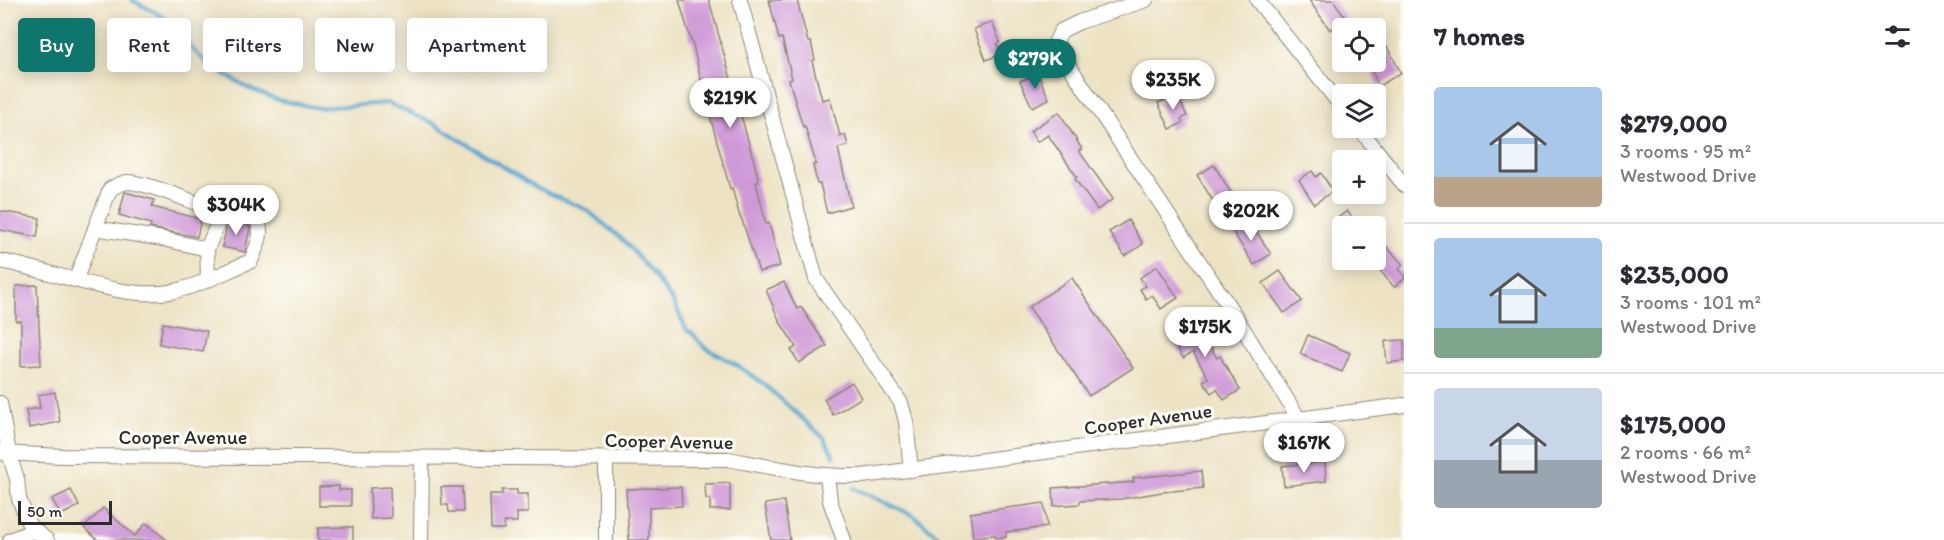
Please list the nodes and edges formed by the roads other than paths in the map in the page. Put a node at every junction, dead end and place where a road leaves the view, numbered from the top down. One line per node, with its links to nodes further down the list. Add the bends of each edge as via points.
1 (740, 0): 19 (street, via 816,279 901,403)
2 (1146, 0): 15 (street, via 1061,31 1056,41 1060,52)
3 (1257, 0): 4 (street)
4 (1332, 94)
5 (1367, 138): 6 (street)
6 (1404, 184)
7 (222, 213): 8 (street, via 126,182 110,189); 9 (street); 11 (street, via 246,213 256,220 261,232 251,261)
8 (95, 228): 9 (street); 12 (street)
9 (207, 249): 11 (street)
10 (0, 261): 12 (street)
11 (208, 278): 12 (street, via 172,292 156,293)
12 (76, 279)
13 (0, 403): 16 (street)
14 (1404, 405): 15 (street, Cooper Avenue)
15 (1299, 418): 19 (street, Cooper Avenue)
16 (4, 453): 17 (street, Cooper Avenue); 21 (street, via 17,479 19,499 30,527)
17 (422, 458): 18 (street, Cooper Avenue); 24 (street)
18 (606, 459): 20 (street, Cooper Avenue, via 728,459); 25 (street)
19 (910, 470): 20 (street, Cooper Avenue)
20 (827, 476): 26 (street, via 830,501)
21 (35, 530): 22 (street); 23 (street)
22 (10, 540)
23 (47, 540)
24 (421, 540)
25 (606, 540)
26 (844, 540)

